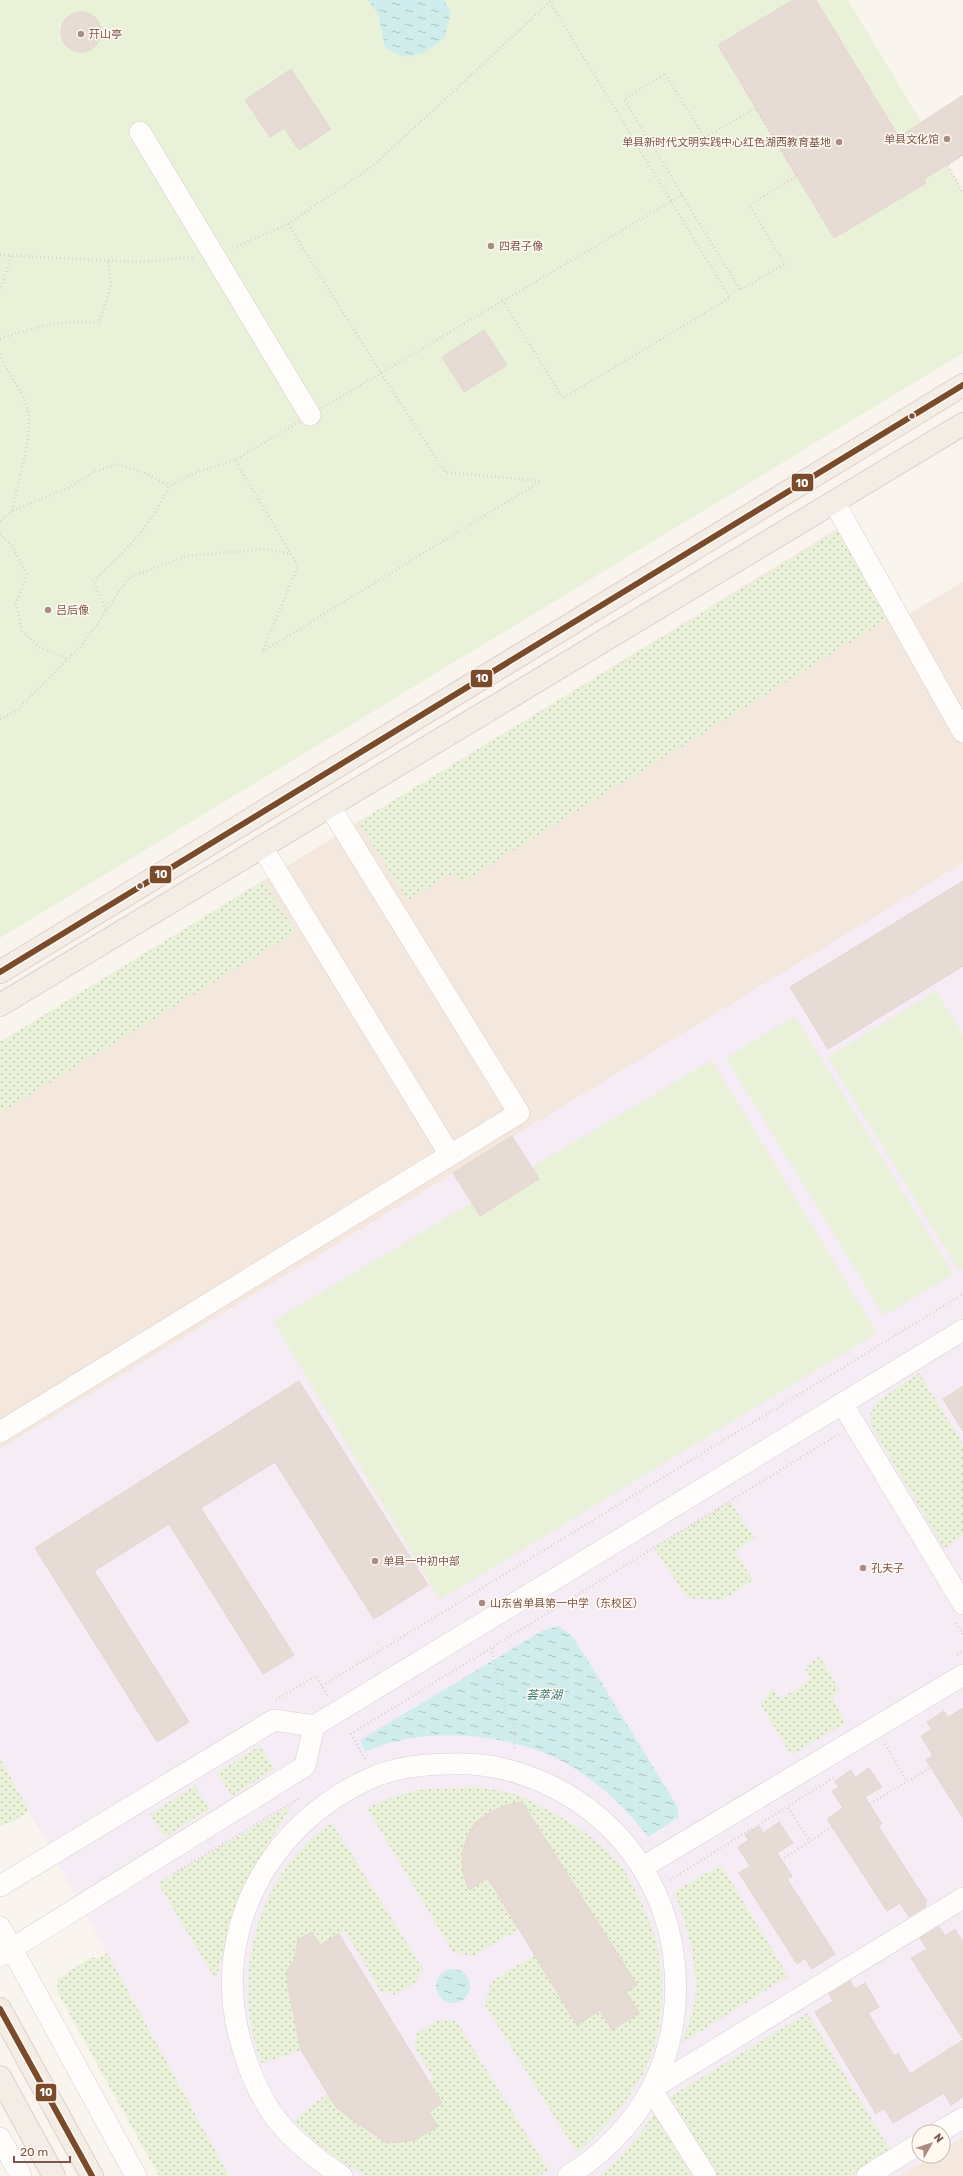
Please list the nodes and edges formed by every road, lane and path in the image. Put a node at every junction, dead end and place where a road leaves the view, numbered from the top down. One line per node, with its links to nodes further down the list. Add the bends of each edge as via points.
1 (551, 1): 6 (path); 7 (path, via 374,165)
2 (140, 132): 9 (street)
3 (963, 155): 4 (path, via 947,165)
4 (963, 192)
5 (682, 195): 5 (path, via 740,290 785,264 749,205 797,176 755,108 705,138 666,74 624,99); 6 (path)
6 (672, 202): 13 (path); 13 (path, via 730,298 563,398)
7 (288, 224): 9 (path); 16 (path)
8 (0, 255): 10 (path)
9 (214, 255): 11 (path, via 140,262); 18 (street)
10 (11, 256): 11 (path); 12 (path)
11 (108, 260): 14 (path, via 111,285 99,323 77,320 32,327)
12 (0, 291)
13 (502, 300): 16 (path)
14 (0, 339)
15 (0, 354): 23 (path, via 4,367 28,412 27,443)
16 (381, 373): 18 (path); 26 (path, via 445,472 541,481 262,652 298,566)
17 (963, 384): 33 (main road)
18 (310, 415): 20 (path)
19 (963, 424): 22 (main road)
20 (235, 460): 21 (path, via 196,473); 26 (path)
21 (169, 486): 23 (path, via 147,474 118,464 92,473 70,487); 27 (path, via 159,508 134,542 93,581)
22 (834, 502): 30 (street); 31 (main road)
23 (12, 511): 24 (path)
24 (0, 521)
25 (0, 534): 28 (path, via 12,546 27,575 16,604 22,631 39,647)
26 (291, 554): 27 (path, via 266,548 186,556 130,578)
27 (106, 610): 28 (path)
28 (68, 659): 29 (path, via 16,712)
29 (0, 719)
30 (963, 732)
31 (330, 807): 32 (main road); 35 (street, via 519,1113)
32 (262, 848): 34 (main road); 35 (street, via 450,1155)
33 (0, 972)
34 (0, 1005)
35 (439, 1162): 39 (street)
36 (963, 1294): 46 (path)
37 (963, 1330): 38 (street)
38 (842, 1403): 41 (street); 47 (street)
39 (0, 1432)
40 (842, 1432): 42 (path)
41 (963, 1604)
42 (492, 1648): 52 (path, via 497,1680 503,1680 507,1721 514,1721); 55 (path, via 351,1734)
43 (963, 1651): 44 (path)
44 (950, 1659)
45 (963, 1676): 66 (street)
46 (322, 1686)
47 (314, 1726): 69 (street, via 274,1720); 72 (street, via 305,1766)
48 (892, 1740): 49 (path)
49 (885, 1744): 50 (path); 59 (path)
50 (879, 1748)
51 (508, 1750): 52 (path)
52 (516, 1751): 53 (path)
53 (521, 1752)
54 (372, 1757): 55 (path)
55 (365, 1759): 56 (path)
56 (359, 1763)
57 (931, 1767): 59 (path)
58 (840, 1774): 62 (path)
59 (907, 1781): 61 (path)
60 (305, 1795): 67 (path)
61 (870, 1804)
62 (788, 1808): 64 (path); 68 (path)
63 (832, 1827): 64 (path)
64 (810, 1841): 65 (path)
65 (782, 1860)
66 (643, 1867): 75 (street, via 664,1914 674,1949 677,1993 671,2037 657,2079); 84 (street, via 611,1827 570,1795 524,1774 474,1763 423,1764 373,1777 328,1801 289,1834 260,1876 240,1923 232,1974 235,2024 250,2074 276,2118 311,2155)
67 (171, 1875)
68 (668, 1881)
69 (0, 1886)
70 (963, 1898): 75 (street)
71 (0, 1927): 72 (street)
72 (6, 1952): 83 (street)
73 (0, 2009): 82 (main road)
74 (0, 2077): 81 (main road)
75 (651, 2089): 85 (street, via 630,2123 594,2159); 86 (street)
76 (963, 2118): 77 (street)
77 (951, 2125)
78 (0, 2138): 80 (street)
79 (911, 2149): 87 (street)
80 (21, 2176)
81 (54, 2176)
82 (92, 2176)
83 (136, 2176)
84 (342, 2176)
85 (568, 2176)
86 (706, 2176)
87 (867, 2176)

